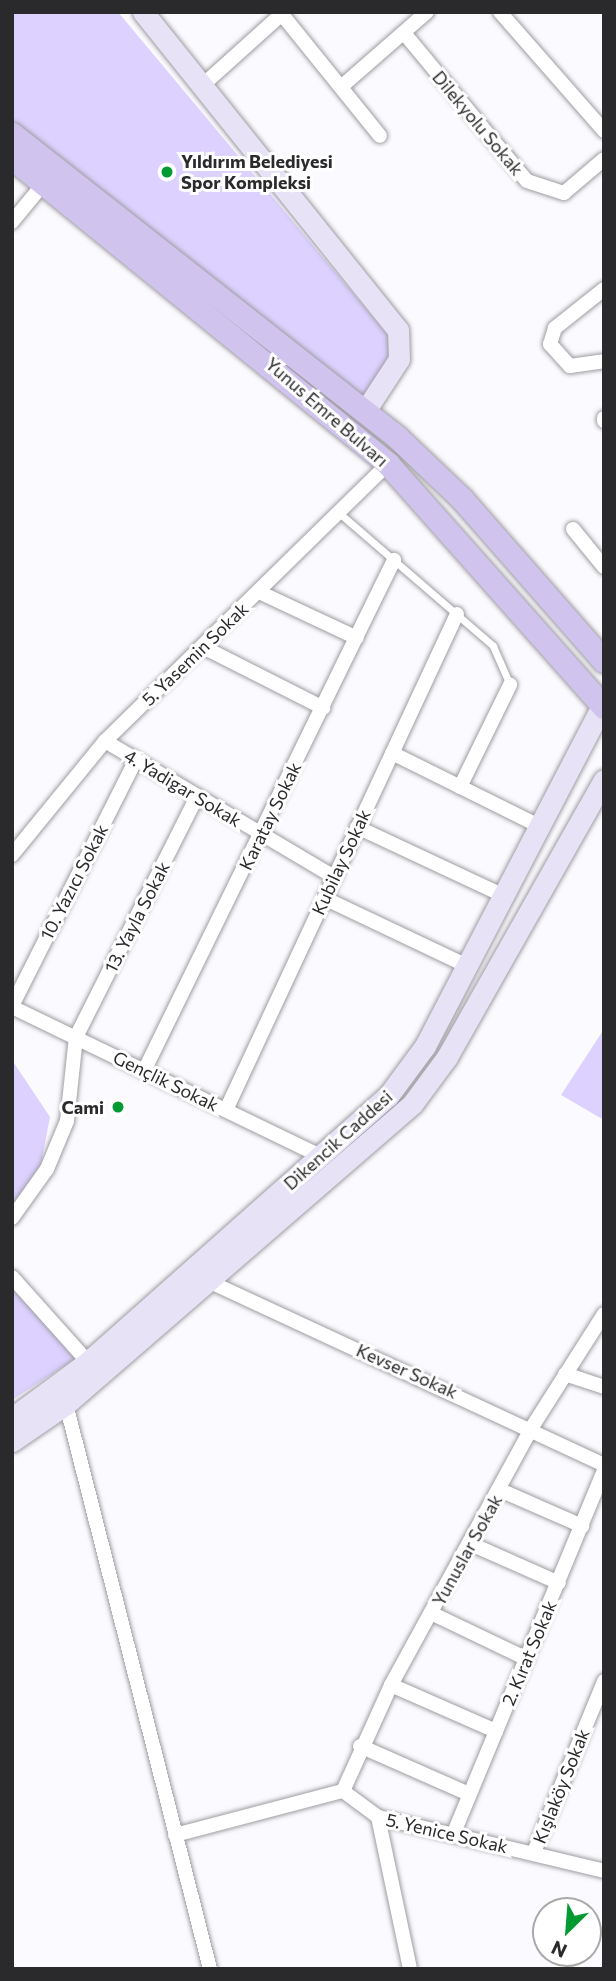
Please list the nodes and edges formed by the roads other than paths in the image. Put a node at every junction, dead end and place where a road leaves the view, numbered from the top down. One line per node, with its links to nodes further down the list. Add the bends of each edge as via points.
1 (144, 12): 6 (main road)
2 (427, 12): 5 (street)
3 (500, 12): 8 (street)
4 (282, 13): 6 (street); 7 (street)
5 (404, 33): 7 (street); 12 (street, Dilekyolu Sokak, via 509,165 544,191 564,193)
6 (205, 84): 17 (main road, via 398,330 399,359)
7 (341, 87): 10 (street)
8 (604, 131)
9 (12, 134): 17 (main road, Yunus Emre Bulvarı)
10 (380, 136)
11 (12, 158): 13 (main road, Yunus Emre Bulvarı)
12 (604, 159)
13 (44, 183): 14 (street); 18 (main road, Yunus Emre Bulvarı)
14 (12, 222)
15 (604, 289): 16 (street, via 555,328 550,344 570,366)
16 (604, 361)
17 (365, 411): 27 (main road, Yunus Emre Bulvarı, via 462,499)
18 (388, 464): 19 (street, 5. Yasemin Sokak); 29 (main road, Yunus Emre Bulvarı)
19 (338, 512): 21 (lane); 23 (street, 5. Yasemin Sokak)
20 (573, 528): 22 (street)
21 (394, 560): 24 (lane); 25 (street, Karatay Sokak)
22 (604, 567)
23 (259, 592): 25 (street); 26 (street, 5. Yasemin Sokak)
24 (457, 614): 28 (lane, via 493,646); 32 (street, Kubilay Sokak)
25 (357, 638): 30 (street, Karatay Sokak)
26 (202, 647): 30 (street); 31 (street, 5. Yasemin Sokak)
27 (604, 661)
28 (510, 685): 35 (street)
29 (603, 706): 37 (main road, Dikencik Caddesi)
30 (323, 708): 39 (street, Karatay Sokak)
31 (106, 741): 33 (street, 4. Yadigar Sokak); 40 (street, 5. Yasemin Sokak)
32 (392, 752): 35 (street); 38 (street, Kubilay Sokak)
33 (136, 759): 36 (street, 4. Yadigar Sokak); 45 (street, 10. Yazıcı Sokak)
34 (604, 779): 52 (main road, Dikencik Caddesi, via 430,1083)
35 (460, 787): 37 (street)
36 (197, 796): 39 (street, 4. Yadigar Sokak); 46 (street, 13. Yayla Sokak)
37 (537, 825): 42 (main road, Dikencik Caddesi)
38 (357, 827): 41 (street, Kubilay Sokak); 42 (street)
39 (260, 834): 41 (street, 4. Yadigar Sokak); 47 (street, Karatay Sokak)
40 (12, 855)
41 (334, 877): 43 (street, Kubilay Sokak)
42 (500, 894): 44 (main road, Dikencik Caddesi)
43 (324, 898): 44 (street); 48 (street, Kubilay Sokak)
44 (465, 965): 49 (main road, Dikencik Caddesi, via 411,1068)
45 (12, 1006): 46 (street, Gençlik Sokak)
46 (76, 1037): 47 (street, Gençlik Sokak); 50 (street, via 67,1121 47,1169)
47 (144, 1071): 48 (street, Gençlik Sokak)
48 (226, 1110): 49 (street, Gençlik Sokak)
49 (320, 1156): 54 (main road, Dikencik Caddesi)
50 (12, 1218)
51 (12, 1277): 54 (street)
52 (208, 1281): 57 (main road, Dikencik Caddesi); 59 (street, Kevser Sokak)
53 (604, 1314): 55 (street, Yunuslar Sokak)
54 (88, 1362): 58 (main road, Dikencik Caddesi)
55 (565, 1374): 56 (street); 59 (street, Yunuslar Sokak)
56 (604, 1387)
57 (66, 1404): 60 (main road, Dikencik Caddesi); 76 (street)
58 (12, 1418)
59 (532, 1427): 61 (street, Kevser Sokak); 63 (street, Yunuslar Sokak)
60 (12, 1441)
61 (604, 1465)
62 (604, 1471): 64 (street, 2. Kırat Sokak)
63 (500, 1490): 64 (street); 65 (street, Yunuslar Sokak)
64 (582, 1526): 66 (street, 2. Kırat Sokak)
65 (471, 1544): 66 (street); 67 (street, Yunuslar Sokak)
66 (559, 1583): 68 (street, 2. Kırat Sokak)
67 (433, 1614): 68 (street); 70 (street, Yunuslar Sokak)
68 (527, 1659): 71 (street, 2. Kırat Sokak)
69 (604, 1681): 78 (street, Kışlaköy Sokak)
70 (391, 1685): 71 (street); 72 (street, Yunuslar Sokak)
71 (496, 1731): 74 (street, 2. Kırat Sokak)
72 (360, 1746): 73 (street, Yunuslar Sokak); 74 (street)
73 (343, 1791): 75 (street, 5. Yenice Sokak); 76 (street)
74 (469, 1794): 77 (street, 2. Kırat Sokak)
75 (378, 1817): 77 (street, 5. Yenice Sokak); 81 (street)
76 (175, 1835): 80 (street)
77 (453, 1835): 78 (street, 5. Yenice Sokak)
78 (534, 1852): 79 (street, 5. Yenice Sokak)
79 (604, 1871)
80 (209, 1969)
81 (410, 1969)

